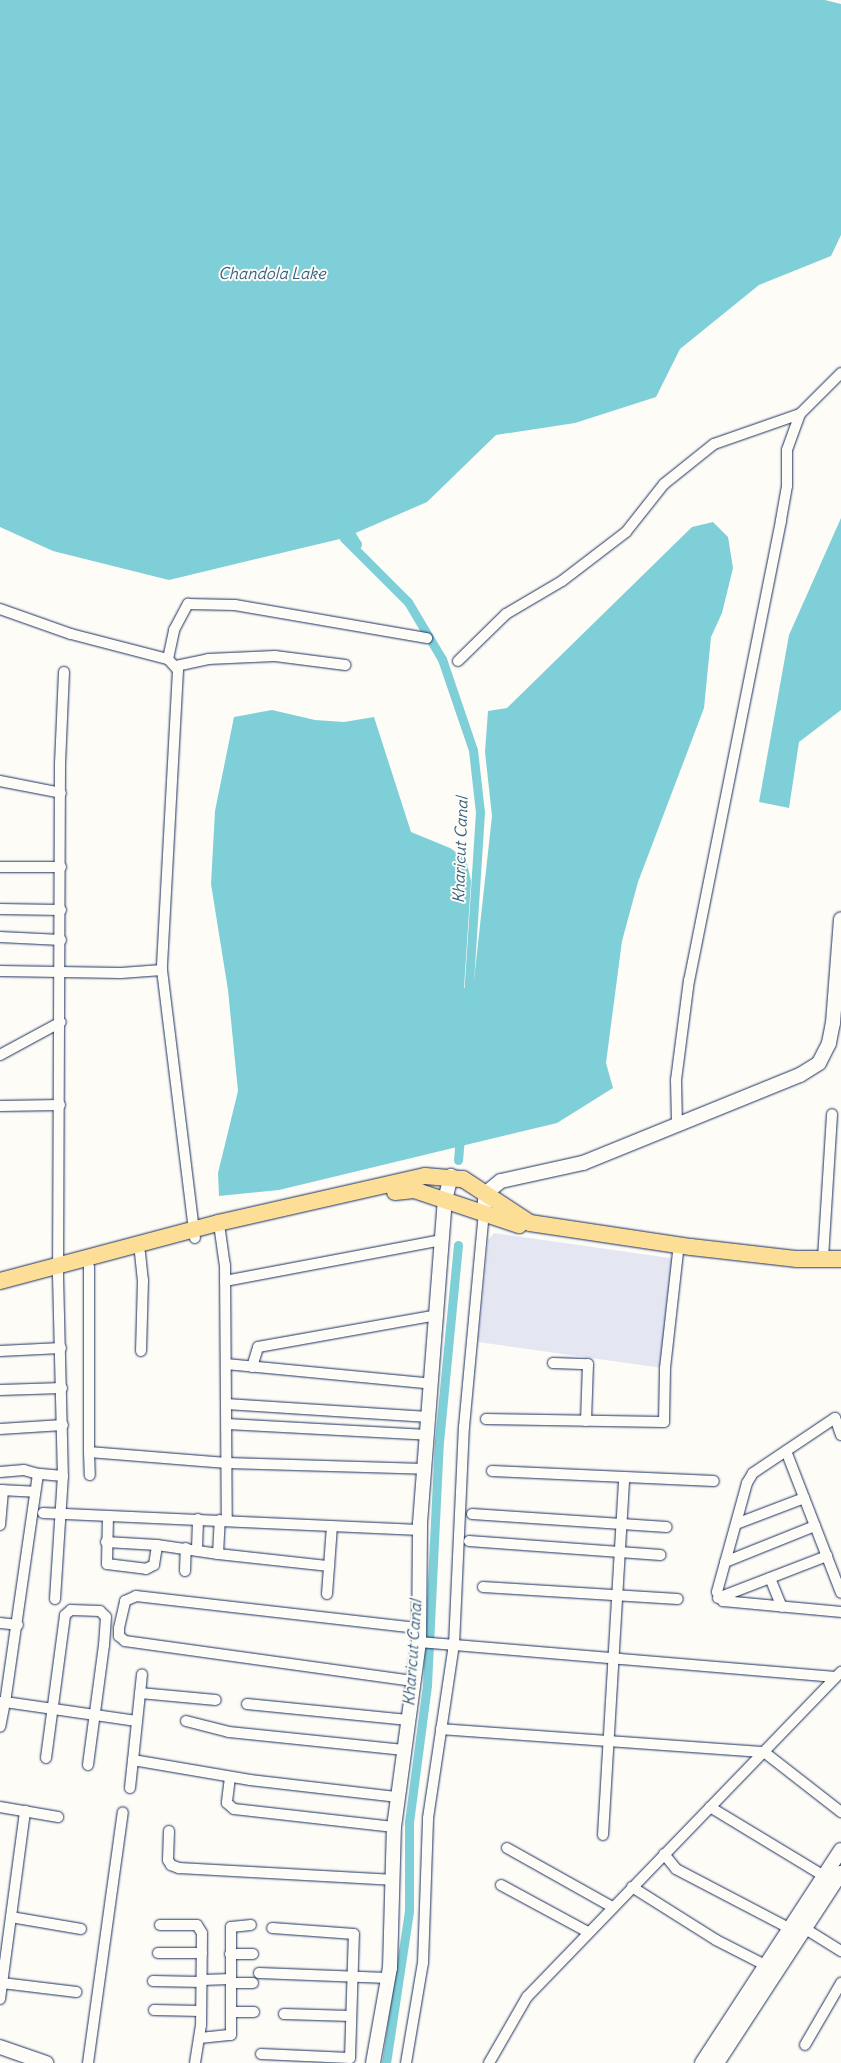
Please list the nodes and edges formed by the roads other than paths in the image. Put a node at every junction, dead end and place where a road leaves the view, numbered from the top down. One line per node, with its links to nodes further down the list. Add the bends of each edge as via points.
1 (841, 374): 2 (street)
2 (800, 414): 5 (street, via 714,444 664,484 626,532 562,581 506,614); 26 (street, via 787,450 787,486 689,980 676,1080)
3 (0, 609): 6 (street, via 71,634)
4 (427, 638): 6 (street, via 235,605 188,604 174,630)
5 (458, 661)
6 (172, 662): 7 (street, via 275,656); 18 (street, via 179,678)
7 (345, 665)
8 (64, 672): 10 (street)
9 (0, 781): 10 (street)
10 (61, 793): 12 (street)
11 (0, 866): 12 (street)
12 (61, 867): 14 (street)
13 (0, 909): 14 (street)
14 (61, 910): 17 (street)
15 (841, 919): 26 (street, via 833,1023 829,1043 819,1063 800,1075)
16 (0, 937): 17 (street)
17 (61, 940): 20 (street)
18 (162, 970): 20 (street); 32 (street)
19 (0, 972): 20 (street)
20 (61, 974): 21 (street)
21 (61, 1022): 22 (street); 23 (street)
22 (0, 1055)
23 (60, 1105): 24 (street); 40 (street)
24 (0, 1106)
25 (832, 1114): 36 (street)
26 (677, 1125): 28 (street, via 583,1163 501,1181)
27 (451, 1176): 28 (main road, via 463,1179); 29 (street); 32 (main road, via 425,1176)
28 (486, 1193): 30 (street); 36 (main road, via 530,1223 691,1247 797,1259)
29 (445, 1200): 30 (main road); 31 (main road, via 414,1190 383,1193); 33 (street)
30 (484, 1211): 34 (main road, via 529,1229); 117 (street, via 464,1427)
31 (220, 1231): 32 (main road); 42 (street)
32 (194, 1234): 35 (main road); 40 (main road)
33 (443, 1240): 42 (street); 44 (street)
34 (678, 1252): 38 (main road, via 797,1265); 58 (street, via 665,1368 664,1422)
35 (140, 1253): 39 (main road); 47 (street, via 143,1280)
36 (824, 1258): 37 (main road)
37 (841, 1259)
38 (841, 1266)
39 (89, 1267): 40 (main road); 65 (street)
40 (58, 1269): 41 (main road); 43 (main road); 45 (street)
41 (0, 1281)
42 (226, 1281): 49 (street)
43 (0, 1291)
44 (438, 1315): 50 (street, via 258,1347); 51 (street)
45 (61, 1348): 46 (street); 52 (street)
46 (0, 1351)
47 (141, 1351)
48 (553, 1363): 58 (street, via 588,1364)
49 (226, 1364): 50 (street); 54 (street)
50 (252, 1366): 51 (street)
51 (432, 1384): 56 (street)
52 (62, 1388): 53 (street); 60 (street)
53 (0, 1390)
54 (226, 1404): 56 (street); 59 (street)
55 (838, 1416): 62 (street); 64 (street)
56 (429, 1417): 63 (street)
57 (486, 1419): 58 (street)
58 (586, 1421)
59 (226, 1424): 63 (street); 66 (street)
60 (62, 1425): 61 (street); 72 (street)
61 (0, 1429)
62 (841, 1435)
63 (428, 1436): 67 (street)
64 (786, 1451): 77 (street); 85 (street, via 753,1474 747,1483)
65 (90, 1452): 66 (street); 71 (street)
66 (227, 1463): 67 (street); 83 (street)
67 (425, 1469): 90 (street)
68 (492, 1470): 73 (street)
69 (0, 1472): 70 (street, via 24,1470)
70 (38, 1474): 72 (street); 76 (street)
71 (90, 1475)
72 (63, 1476): 79 (street)
73 (624, 1478): 74 (street); 84 (street)
74 (714, 1481)
75 (2, 1490): 76 (street); 86 (street)
76 (35, 1492): 114 (street)
77 (804, 1498): 85 (street); 88 (street)
78 (43, 1513): 79 (street)
79 (62, 1514): 81 (street); 109 (street)
80 (472, 1514): 84 (street)
81 (108, 1516): 82 (street); 92 (street)
82 (198, 1519): 83 (street); 95 (street)
83 (223, 1520): 87 (street); 97 (street)
84 (621, 1524): 89 (street); 96 (street)
85 (736, 1524): 100 (street)
86 (0, 1525)
87 (332, 1526): 90 (street); 101 (street)
88 (815, 1526): 99 (street); 100 (street)
89 (667, 1527)
90 (420, 1530): 115 (street)
91 (469, 1541): 96 (street)
92 (106, 1542): 93 (street); 93 (street, via 105,1556 110,1566 146,1570 154,1565)
93 (156, 1545): 94 (street)
94 (186, 1548): 95 (street); 102 (street)
95 (197, 1549): 97 (street)
96 (620, 1552): 98 (street); 107 (street)
97 (218, 1554): 101 (street)
98 (660, 1555)
99 (827, 1556): 103 (street); 106 (street)
100 (725, 1562): 108 (street)
101 (329, 1566): 105 (street)
102 (185, 1571)
103 (770, 1578): 108 (street); 111 (street)
104 (483, 1587): 107 (street)
105 (327, 1594)
106 (841, 1594)
107 (617, 1596): 110 (street); 118 (street)
108 (718, 1598): 111 (street)
109 (55, 1599)
110 (678, 1599)
111 (782, 1607): 112 (street)
112 (841, 1612)
113 (0, 1623): 114 (street)
114 (18, 1626): 124 (street)
115 (419, 1628): 116 (street); 121 (street, via 136,1596 124,1601 119,1628 119,1636 124,1641)
116 (419, 1642): 117 (street); 121 (street)
117 (454, 1645): 118 (street); 132 (street)
118 (614, 1658): 120 (street); 133 (street)
119 (142, 1674): 122 (street)
120 (839, 1674): 135 (street)
121 (413, 1681): 128 (street)
122 (140, 1693): 123 (street); 129 (street)
123 (216, 1700)
124 (2, 1702): 126 (street); 131 (street)
125 (247, 1704): 128 (street)
126 (53, 1708): 127 (street); 127 (street, via 66,1612 100,1611 106,1617); 136 (street)
127 (96, 1715): 129 (street); 138 (street)
128 (408, 1720): 134 (street)
129 (137, 1721): 137 (street)
130 (186, 1721): 134 (street, via 229,1732)
131 (0, 1727)
132 (441, 1729): 133 (street); 199 (street, via 428,1818 423,1963)
133 (609, 1741): 135 (street); 150 (street)
134 (404, 1750): 141 (street)
135 (764, 1752): 143 (street); 146 (street)
136 (46, 1758)
137 (133, 1760): 139 (street); 140 (street)
138 (88, 1765)
139 (230, 1777): 141 (street); 148 (street, via 227,1803 234,1810)
140 (130, 1788)
141 (398, 1797): 148 (street)
142 (0, 1807): 144 (street)
143 (710, 1807): 153 (street); 155 (street)
144 (25, 1811): 147 (street); 160 (street)
145 (123, 1812): 196 (street)
146 (841, 1812)
147 (58, 1817)
148 (394, 1827): 156 (street)
149 (169, 1831): 156 (street, via 168,1860 179,1868)
150 (604, 1834)
151 (507, 1848): 159 (street)
152 (841, 1850): 155 (street)
153 (664, 1854): 158 (street); 164 (street, via 676,1870)
154 (841, 1873): 165 (street)
155 (824, 1876): 164 (street)
156 (391, 1880): 176 (street)
157 (501, 1885): 167 (street)
158 (632, 1887): 159 (street); 173 (street, via 716,1940)
159 (612, 1907): 167 (street)
160 (11, 1918): 166 (street); 180 (street)
161 (160, 1924): 170 (street, via 197,1925 202,1933)
162 (250, 1925): 171 (street, via 231,1927)
163 (272, 1928): 175 (street, via 354,1934)
164 (790, 1928): 173 (street)
165 (804, 1928): 168 (street); 202 (street)
166 (81, 1929)
167 (588, 1932): 200 (street, via 527,1997)
168 (841, 1951)
169 (158, 1953): 170 (street)
170 (202, 1953): 178 (street)
171 (230, 1954): 172 (street); 179 (street)
172 (253, 1954)
173 (765, 1965): 201 (street)
174 (259, 1973): 175 (street)
175 (353, 1976): 176 (street); 190 (street)
176 (388, 1978): 198 (street)
177 (153, 1981): 178 (street)
178 (202, 1981): 179 (street); 186 (street)
179 (231, 1981): 181 (street); 187 (street)
180 (2, 1983): 183 (street); 184 (street)
181 (253, 1983)
182 (841, 1983): 192 (street)
183 (76, 1992)
184 (0, 1999)
185 (154, 2010): 186 (street)
186 (202, 2011): 191 (street)
187 (231, 2012): 188 (street); 191 (street, via 231,2035)
188 (254, 2012)
189 (284, 2014): 190 (street)
190 (351, 2016): 194 (street, via 350,2058)
191 (200, 2038): 197 (street)
192 (805, 2046)
193 (0, 2047): 195 (street)
194 (261, 2054)
195 (42, 2062)
196 (88, 2063)
197 (196, 2063)
198 (373, 2063)
199 (406, 2063)
200 (489, 2063)
201 (702, 2063)
202 (717, 2063)

